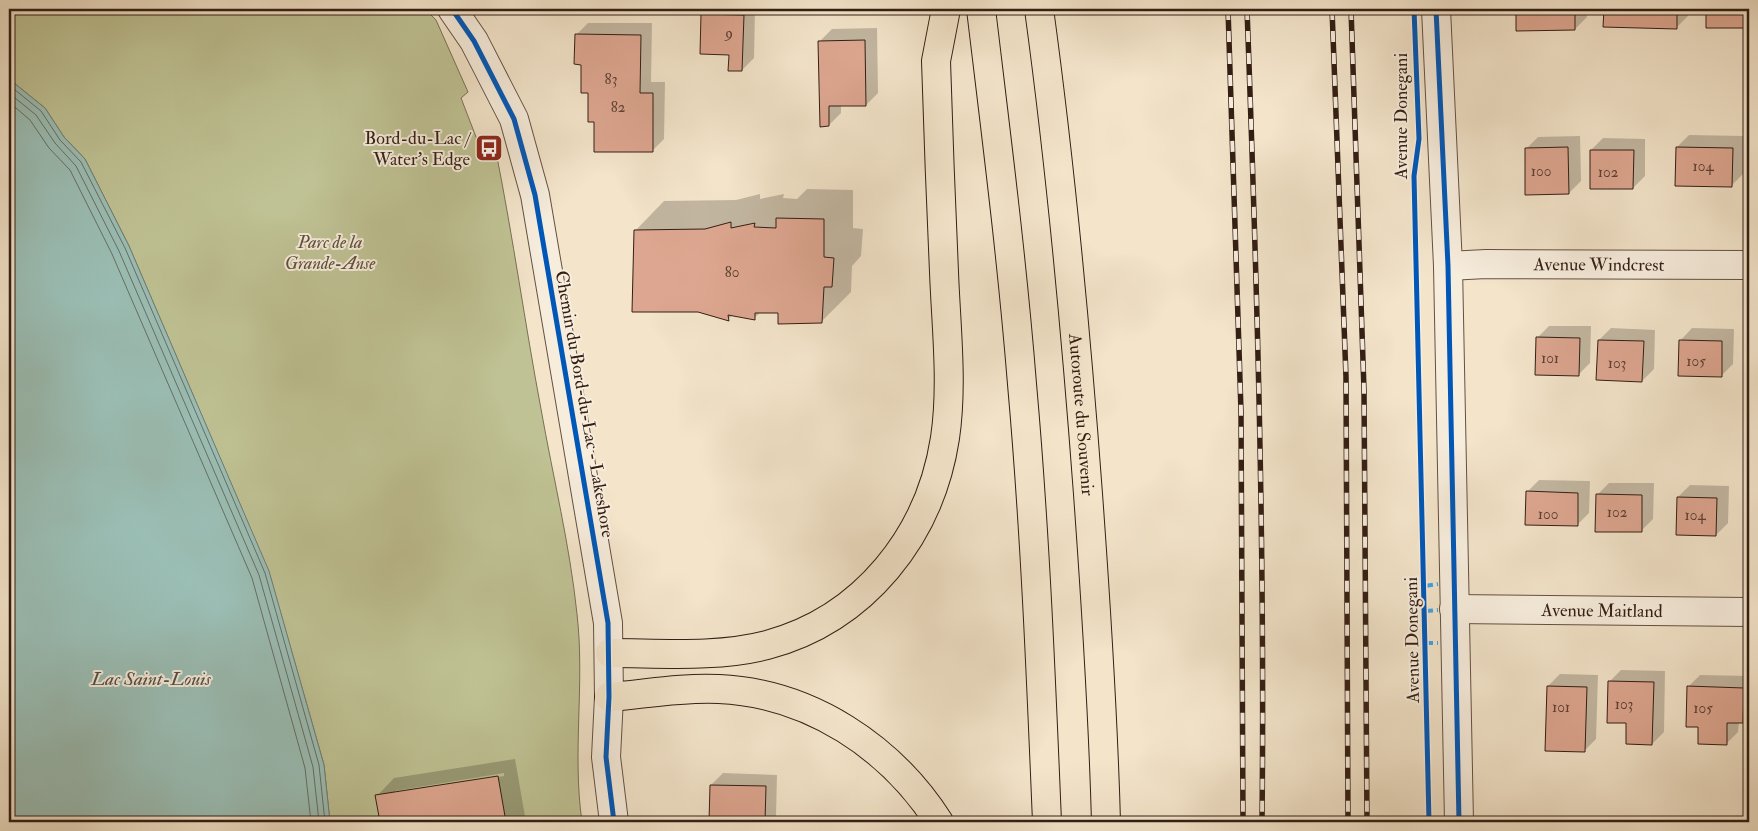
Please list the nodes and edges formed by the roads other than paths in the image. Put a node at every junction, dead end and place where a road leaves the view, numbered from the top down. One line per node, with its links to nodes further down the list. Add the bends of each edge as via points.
1 (452, 9): 10 (street, Chemin du Bord-du-Lac - Lakeshore, via 474,41 502,93 528,162 604,598)
2 (946, 9): 10 (highway, via 936,61 948,407 939,468 918,525 902,551 863,594 841,612 794,637 712,653)
3 (981, 9): 14 (highway, via 1008,232 1022,384 1038,615)
4 (1039, 9): 15 (highway, Autoroute du Souvenir, via 1062,184 1083,414)
5 (1436, 9): 7 (street, Avenue Donegani)
6 (1749, 265): 7 (street, Avenue Windcrest)
7 (1448, 266): 8 (street, Avenue Donegani)
8 (1454, 609): 9 (street, Avenue Maitland); 16 (street, Avenue Donegani)
9 (1749, 612)
10 (610, 652): 11 (street, Chemin du Bord-du-Lac - Lakeshore)
11 (609, 697): 12 (street, Chemin du Bord-du-Lac - Lakeshore, via 606,757); 13 (highway, via 719,689 777,698 808,709 837,722 886,758 910,783)
12 (614, 822)
13 (939, 822)
14 (1046, 822)
15 (1106, 822)
16 (1459, 822)

